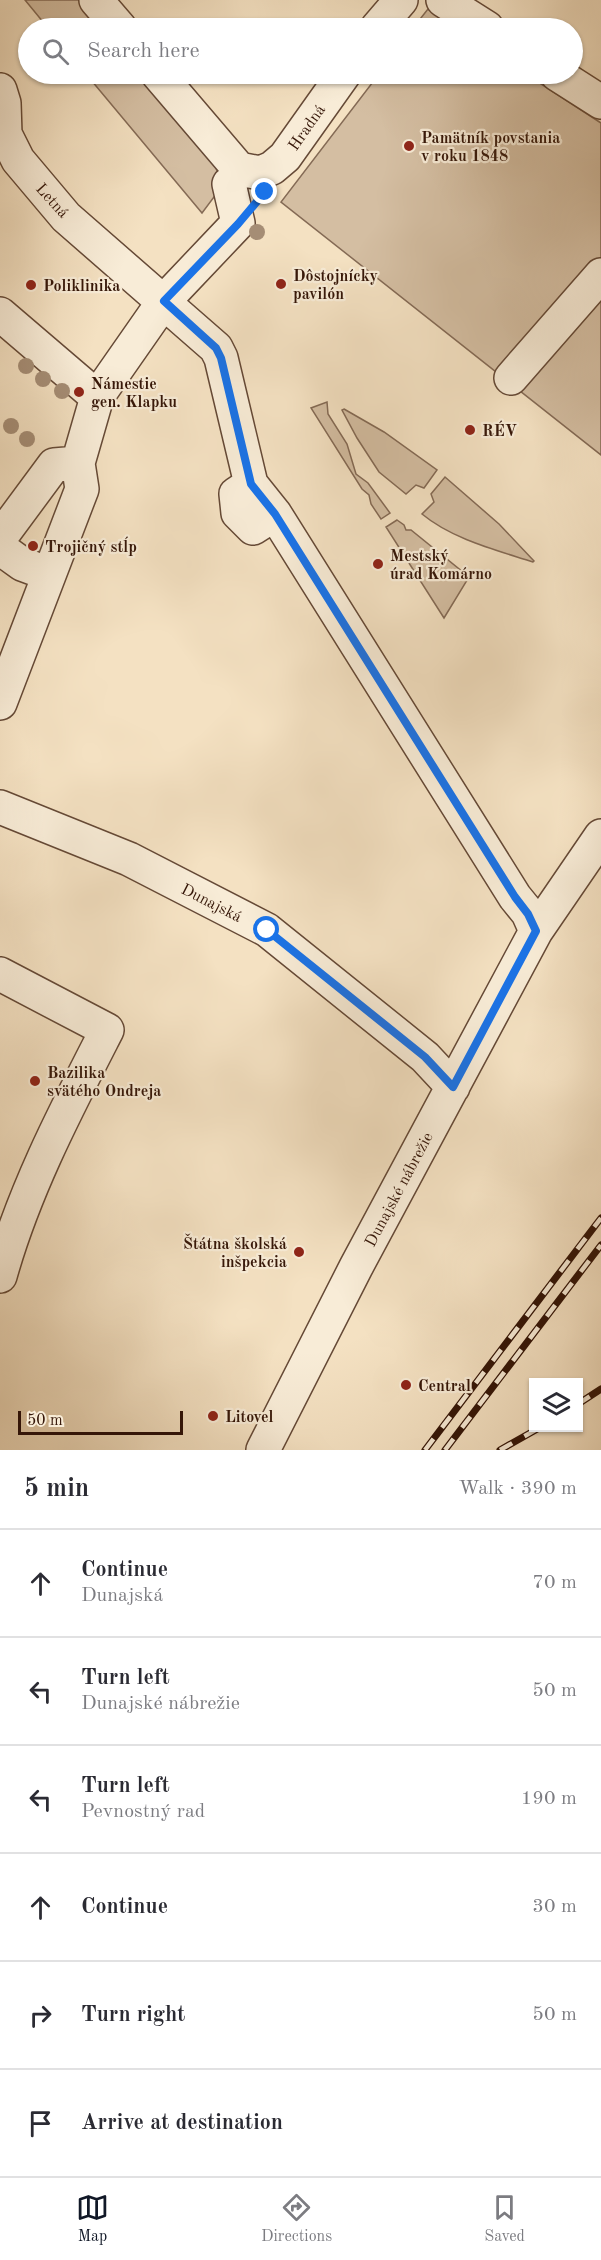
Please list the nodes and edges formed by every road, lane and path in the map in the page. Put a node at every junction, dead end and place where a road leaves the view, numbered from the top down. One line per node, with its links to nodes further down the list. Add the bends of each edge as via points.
1 (96, 0): 4 (street)
2 (401, 0): 5 (street)
3 (443, 0): 6 (street)
4 (111, 18)
5 (386, 18)
6 (471, 18)
7 (167, 84): 12 (street, via 239,169)
8 (337, 84): 12 (street, Hradná)
9 (573, 84): 11 (street)
10 (0, 90): 16 (street, Letná, via 5,134 18,160 66,217)
11 (601, 102)
12 (263, 183): 14 (street, Hradná)
13 (229, 184): 14 (street)
14 (238, 224): 16 (street, Hradná)
15 (601, 275): 18 (street)
16 (155, 293): 19 (street, Hradná); 27 (street, Letná, via 216,348 230,385 251,484 275,514)
17 (0, 314): 19 (street)
18 (511, 378)
19 (97, 397): 20 (street, Hradná)
20 (78, 463): 21 (street, via 54,465); 23 (street, via 82,489)
21 (0, 538)
22 (0, 548): 23 (street)
23 (46, 584): 24 (street)
24 (0, 703)
25 (0, 807): 29 (street, Dunajská, via 129,859 267,930 425,1057)
26 (601, 836): 27 (street, Dunajské nábrežie)
27 (536, 931): 29 (street, Dunajské nábrežie)
28 (0, 974): 30 (street, via 107,1030 49,1144)
29 (453, 1087): 31 (street, Dunajské nábrežie)
30 (0, 1276)
31 (263, 1450)

